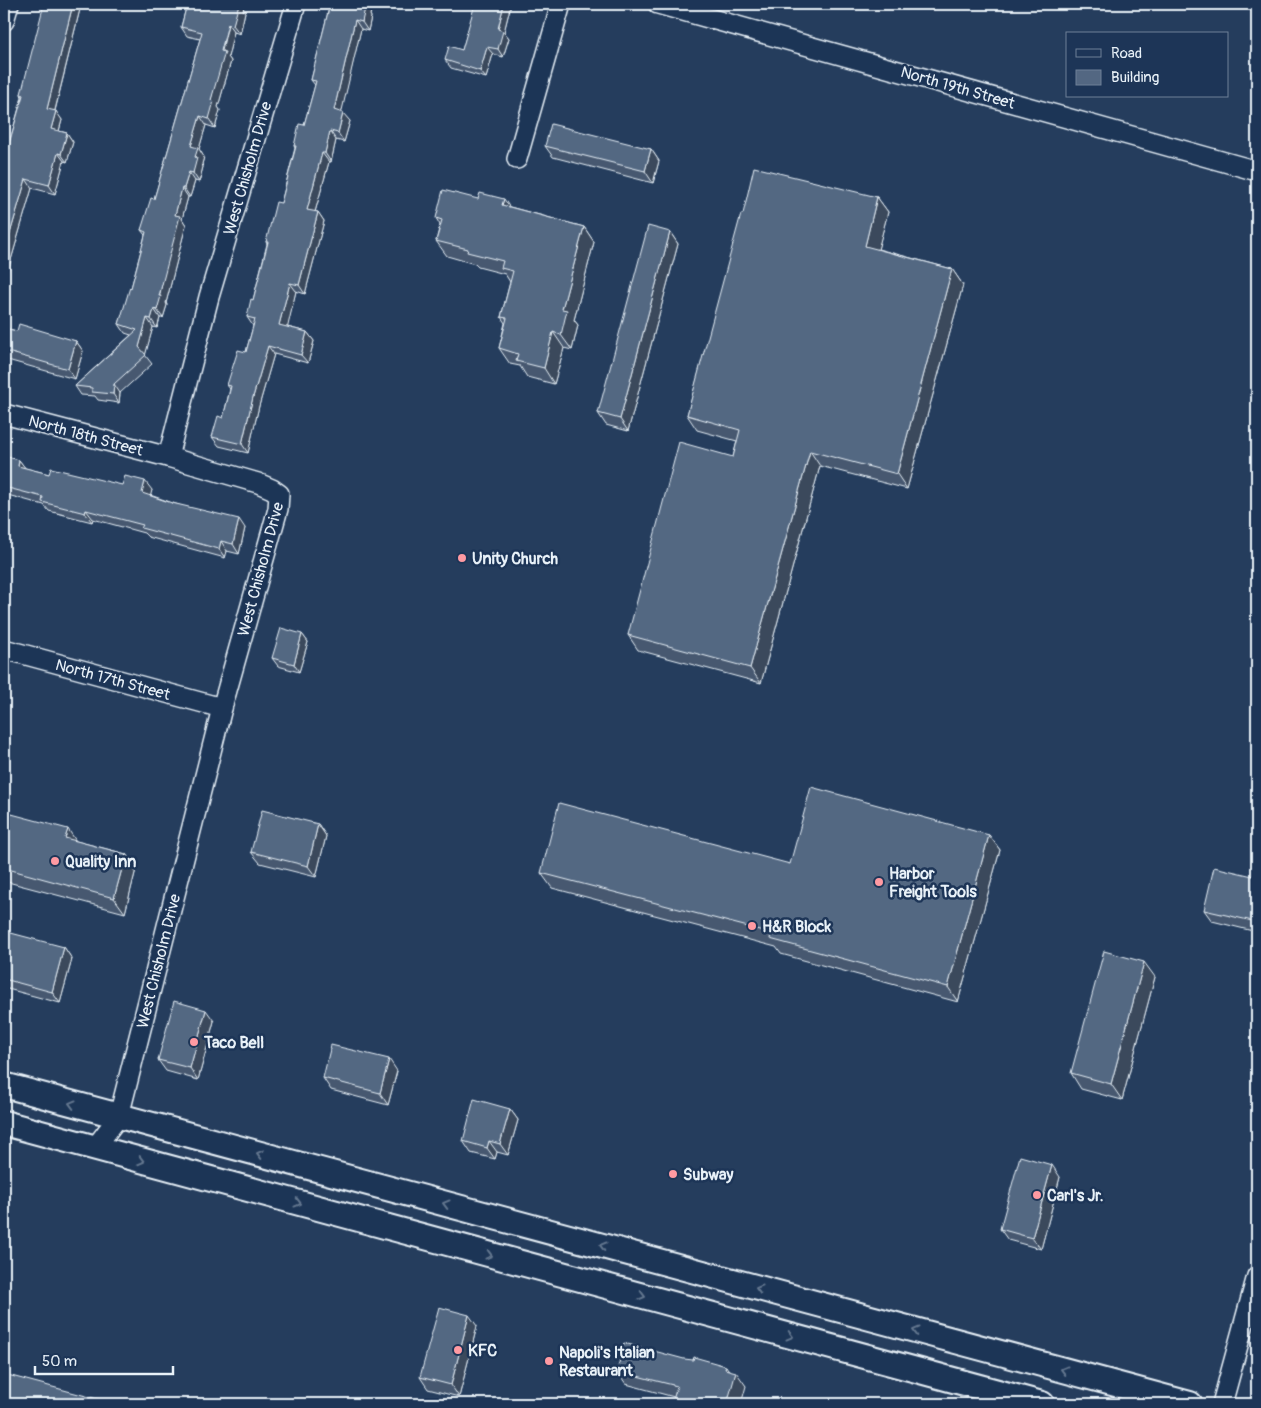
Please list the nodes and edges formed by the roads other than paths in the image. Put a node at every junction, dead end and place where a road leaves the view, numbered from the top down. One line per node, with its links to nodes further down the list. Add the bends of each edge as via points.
1 (9, 4): 5 (street)
2 (296, 4): 9 (street, West Chisholm Drive, via 209,297)
3 (561, 4): 6 (street)
4 (658, 4): 7 (street, North 19th Street)
5 (4, 21)
6 (517, 159)
7 (1257, 171)
8 (4, 414): 9 (street, North 18th Street)
9 (168, 457): 11 (street, West Chisholm Drive, via 258,483 279,494 278,509)
10 (4, 649): 11 (street, North 17th Street)
11 (222, 708): 13 (street, West Chisholm Drive)
12 (4, 1085): 13 (main road, one-way to 12)
13 (119, 1116): 15 (street, West Chisholm Drive); 17 (main road, one-way to 13)
14 (4, 1123): 15 (main road)
15 (94, 1149): 18 (main road, one-way to 18)
16 (1257, 1276): 21 (street)
17 (964, 1344): 18 (main road); 20 (main road, one-way to 17)
18 (954, 1380): 19 (main road)
19 (1042, 1404)
20 (1190, 1404)
21 (1222, 1404)

